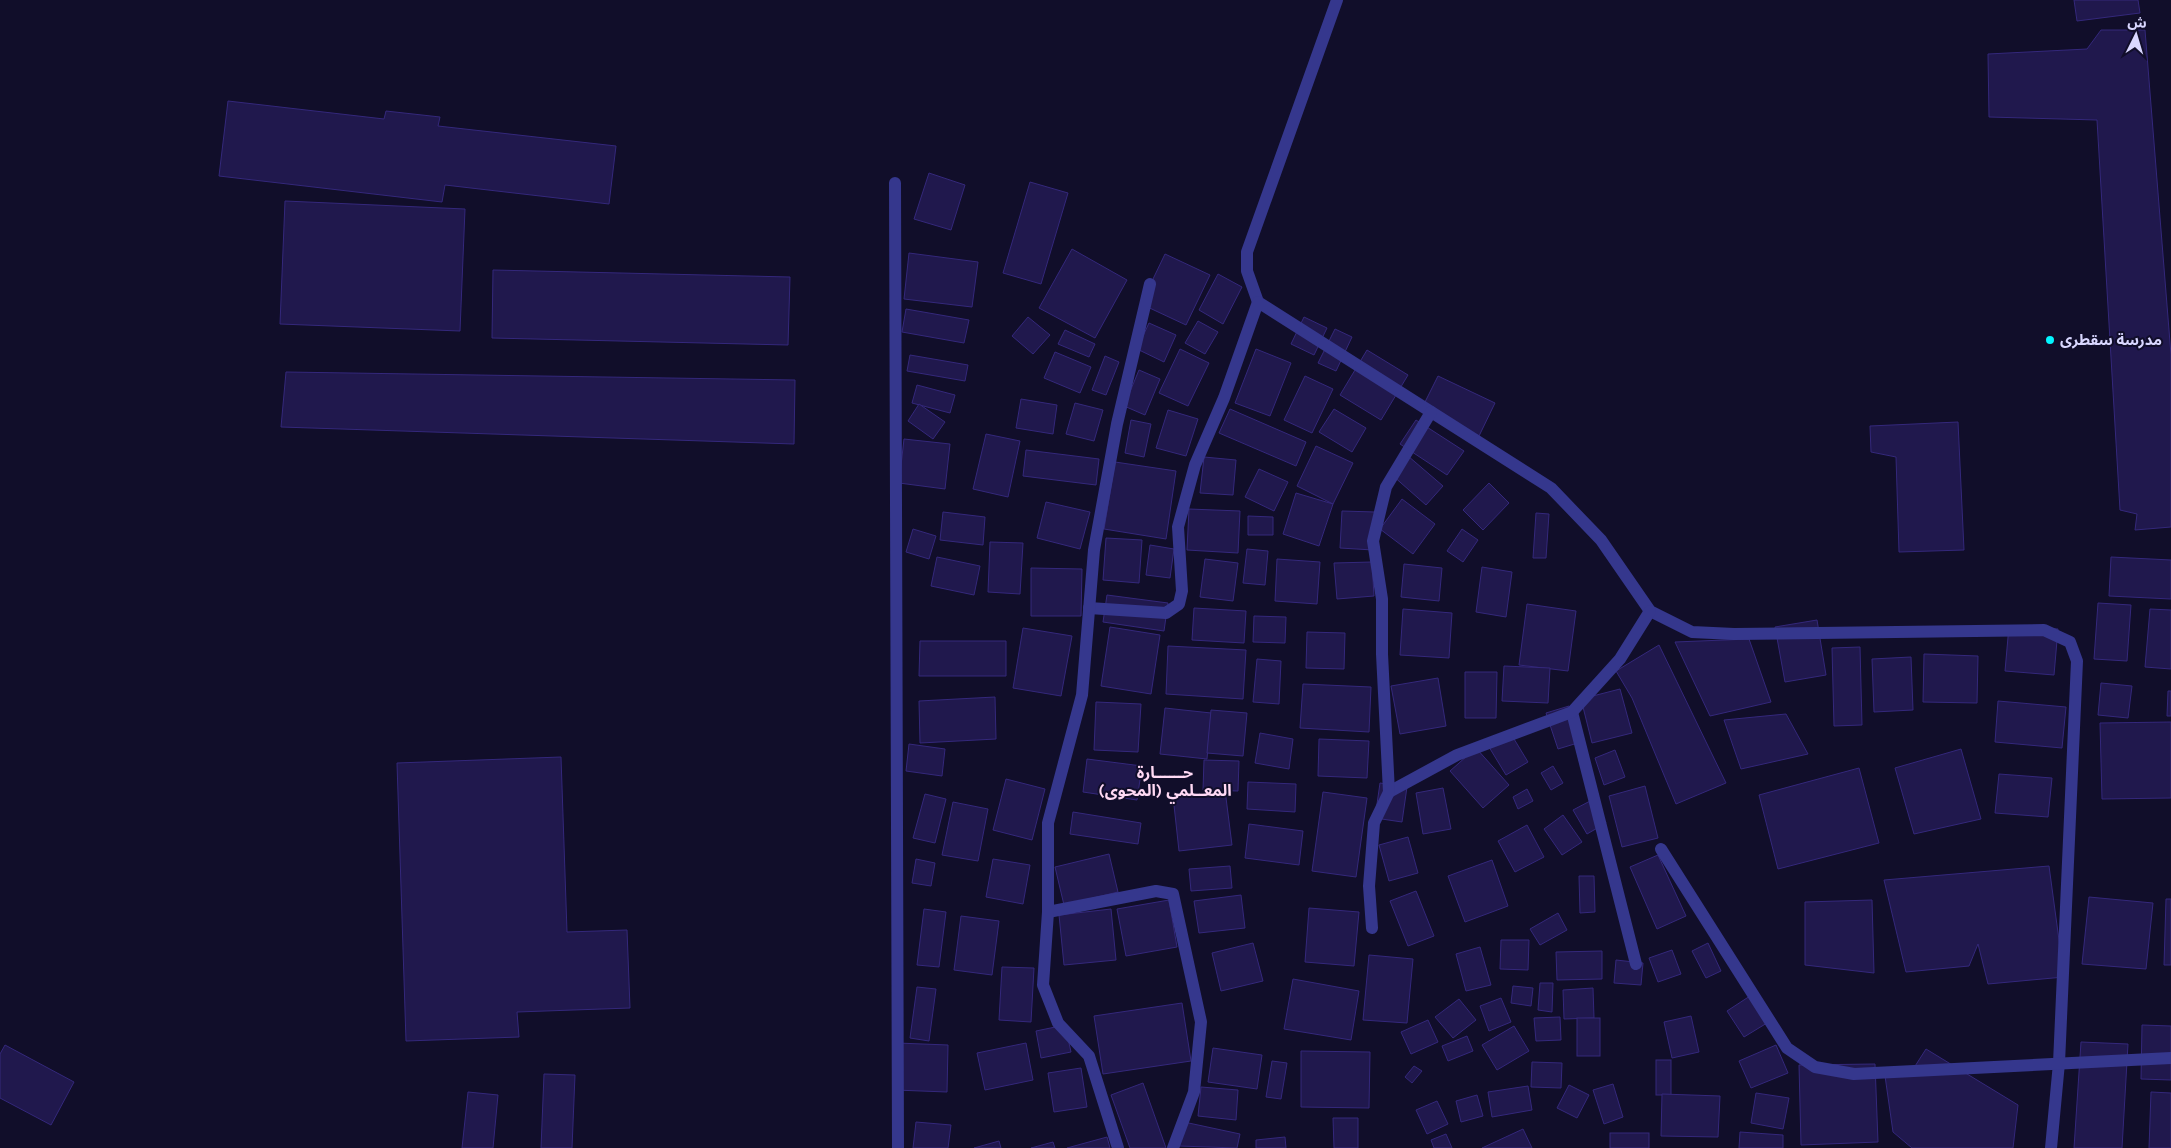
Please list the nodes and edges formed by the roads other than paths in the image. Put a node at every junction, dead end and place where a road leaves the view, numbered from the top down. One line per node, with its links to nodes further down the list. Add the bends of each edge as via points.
1 (1337, 0): 4 (street, via 1247,252 1247,271)
2 (895, 183): 16 (street)
3 (1150, 284): 6 (street, via 1117,424 1094,550)
4 (1258, 302): 5 (street); 6 (street, via 1224,398 1195,465 1178,527 1182,591 1179,604 1166,613)
5 (1431, 412): 7 (street, via 1552,488 1602,540); 9 (street, via 1386,487 1373,541 1382,599)
6 (1089, 608): 11 (street, via 1082,695 1048,823)
7 (1650, 612): 8 (street, via 1620,659); 15 (street, via 1692,632 2044,630 2070,642 2077,661)
8 (1572, 712): 9 (street, via 1457,756); 13 (street)
9 (1389, 792): 12 (street, via 1374,823 1369,886)
10 (1662, 848): 15 (street, via 1787,1048 1815,1067 1854,1074)
11 (1048, 912): 17 (street, via 1043,985 1058,1023 1089,1056); 18 (street, via 1156,891 1173,894 1201,1022 1194,1092)
12 (1372, 928)
13 (1636, 964)
14 (2171, 1058): 15 (street)
15 (2059, 1063): 19 (street)
16 (898, 1148)
17 (1118, 1148)
18 (1173, 1148)
19 (2051, 1148)

